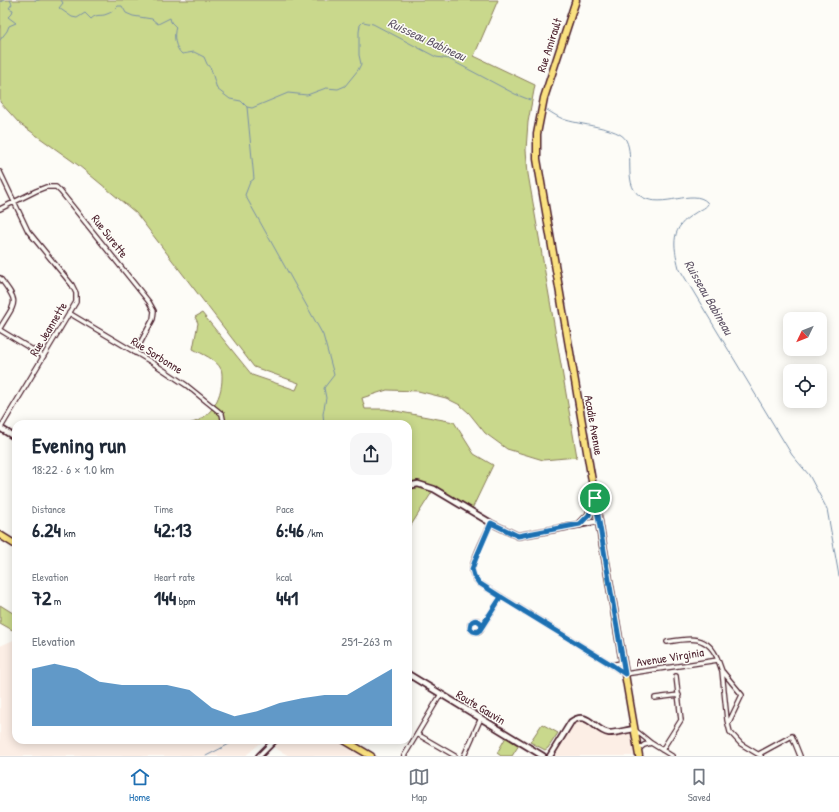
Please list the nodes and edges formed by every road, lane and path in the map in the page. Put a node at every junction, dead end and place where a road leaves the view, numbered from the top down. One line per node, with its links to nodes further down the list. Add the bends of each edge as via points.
1 (576, 0): 2 (main road, Rue Amirault)
2 (544, 98): 15 (main road, Acadie Avenue, via 537,134 537,159)
3 (0, 172): 4 (street, Rue Jeannette)
4 (14, 202): 5 (street, Rue Surette); 7 (street, Rue Jeannette, via 28,231 76,293 76,302); 9 (street, Rue Surette, via 46,187 56,188 76,209 149,302 154,312 153,319)
5 (0, 209)
6 (0, 278): 8 (street, via 15,301)
7 (68, 313): 9 (street, Rue Sorbonne); 10 (street, Rue Jeannette)
8 (0, 329): 10 (street)
9 (135, 353): 11 (street, Rue Sorbonne, via 218,409)
10 (43, 356): 12 (street, Rue Jeannette)
11 (223, 420)
12 (0, 428): 13 (street)
13 (12, 436)
14 (412, 485): 17 (street, via 418,484 434,489)
15 (595, 498): 16 (main road, Acadie Avenue); 18 (main road, via 589,515)
16 (599, 521): 18 (street); 24 (main road, Acadie Avenue)
17 (491, 523): 18 (street, via 518,536); 21 (street, via 472,569 479,583)
18 (580, 524)
19 (0, 535): 20 (main road)
20 (12, 542)
21 (501, 597): 22 (street); 26 (street)
22 (482, 626)
23 (667, 642): 25 (street, Avenue Virginia, via 689,638 699,640 712,648)
24 (622, 660): 26 (street); 28 (main road, Acadie Avenue)
25 (718, 660): 27 (street, Avenue Virginia); 28 (street, Avenue Virginia)
26 (612, 665): 28 (street)
27 (722, 671): 35 (street, Avenue Virginia); 35 (street, Avenue Virginia, via 742,695)
28 (625, 674): 36 (main road, Acadie Avenue)
29 (412, 676): 31 (street, Route Gauvin)
30 (676, 676): 32 (street, Avenue Virginia)
31 (441, 694): 34 (street, Route Gauvin); 37 (street)
32 (679, 695): 33 (street); 43 (street, Avenue Virginia, via 681,720)
33 (655, 698)
34 (481, 718): 50 (street); 51 (street, Route Gauvin)
35 (727, 724): 45 (street, Avenue Virginia, via 737,741)
36 (634, 730): 39 (street); 44 (main road, Acadie Avenue); 52 (street, via 609,733 588,720 575,719)
37 (417, 734): 38 (street); 49 (street)
38 (412, 742)
39 (651, 743): 43 (street); 44 (street, via 644,745)
40 (271, 744): 46 (street)
41 (350, 744): 47 (main road)
42 (411, 744): 48 (street)
43 (662, 750): 53 (street)
44 (638, 753)
45 (760, 755): 54 (street, Avenue Virginia, via 792,736)
46 (259, 756)
47 (370, 756)
48 (404, 756)
49 (455, 756)
50 (464, 756)
51 (543, 756)
52 (550, 756)
53 (672, 756)
54 (800, 756)

